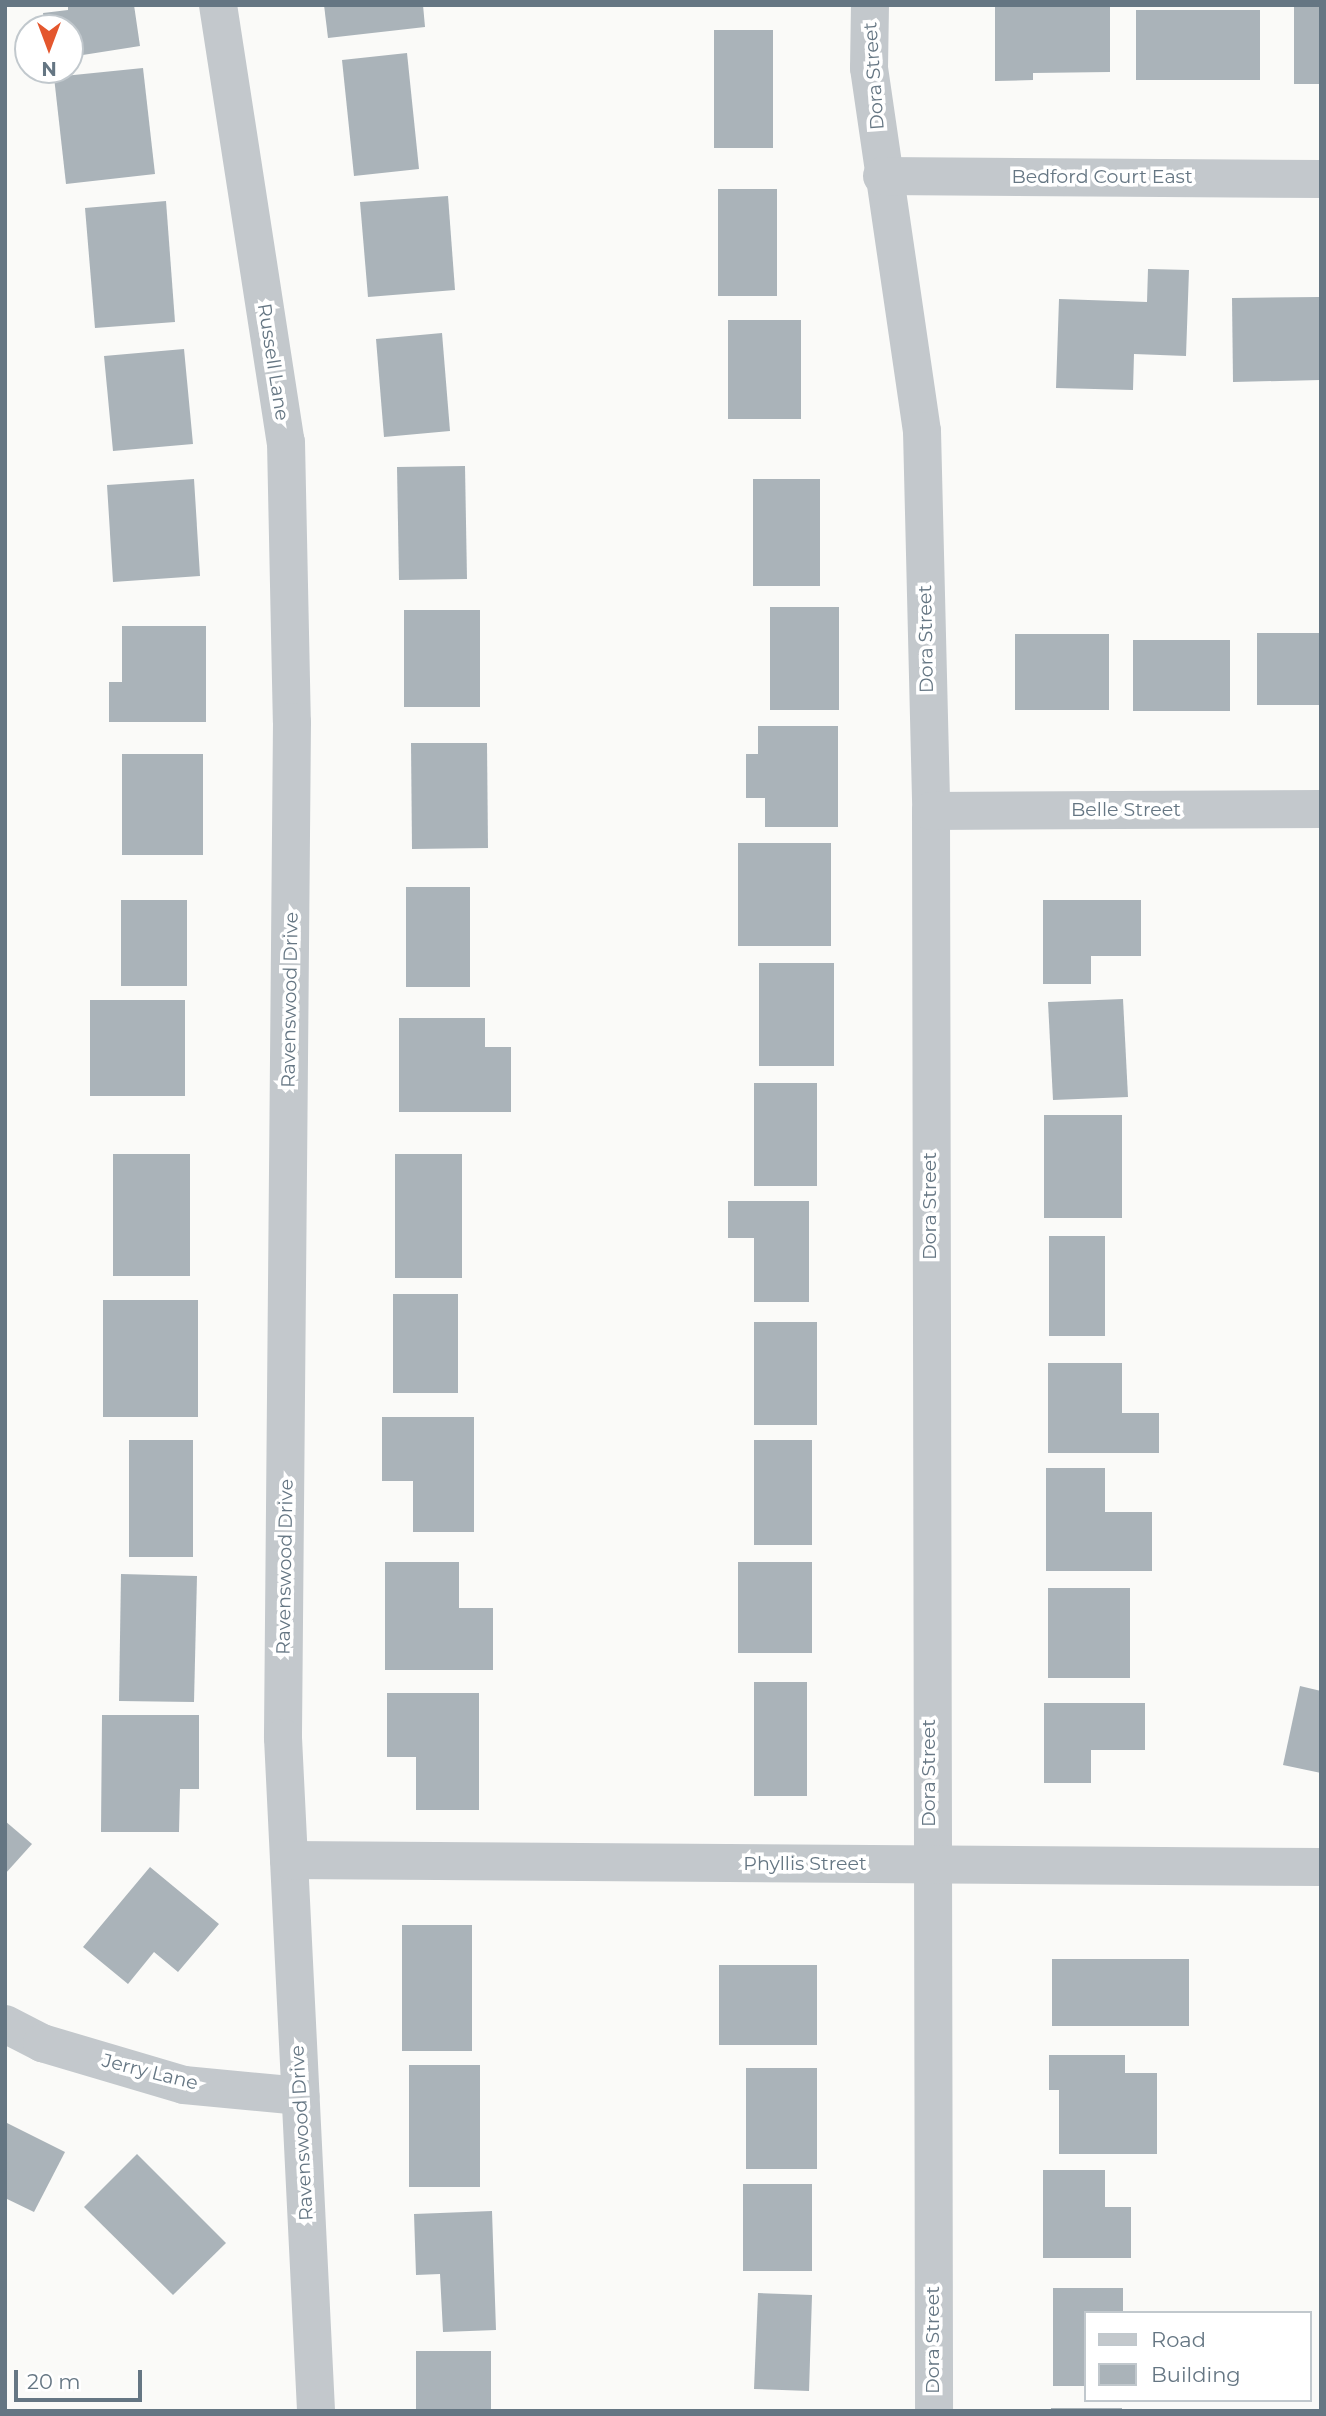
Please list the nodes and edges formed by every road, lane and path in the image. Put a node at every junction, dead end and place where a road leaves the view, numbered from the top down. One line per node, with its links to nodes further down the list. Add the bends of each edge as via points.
1 (218, 5): 5 (street, Russell Lane, via 286,442)
2 (870, 5): 3 (street, Dora Street, via 869,68)
3 (883, 176): 4 (street, Bedford Court East); 7 (street, Dora Street, via 922,431)
4 (1321, 179)
5 (292, 722): 8 (street, Ravenswood Drive, via 283,1738)
6 (1321, 809): 7 (street, Belle Street)
7 (931, 811): 9 (street, Dora Street)
8 (289, 1860): 9 (street, Phyllis Street); 12 (street, Ravenswood Drive)
9 (929, 1865): 10 (street, Phyllis Street); 14 (street, Dora Street)
10 (1321, 1867)
11 (5, 2024): 12 (street, Jerry Lane, via 42,2043 184,2085)
12 (300, 2096): 13 (street, Ravenswood Drive)
13 (316, 2411)
14 (934, 2411)

